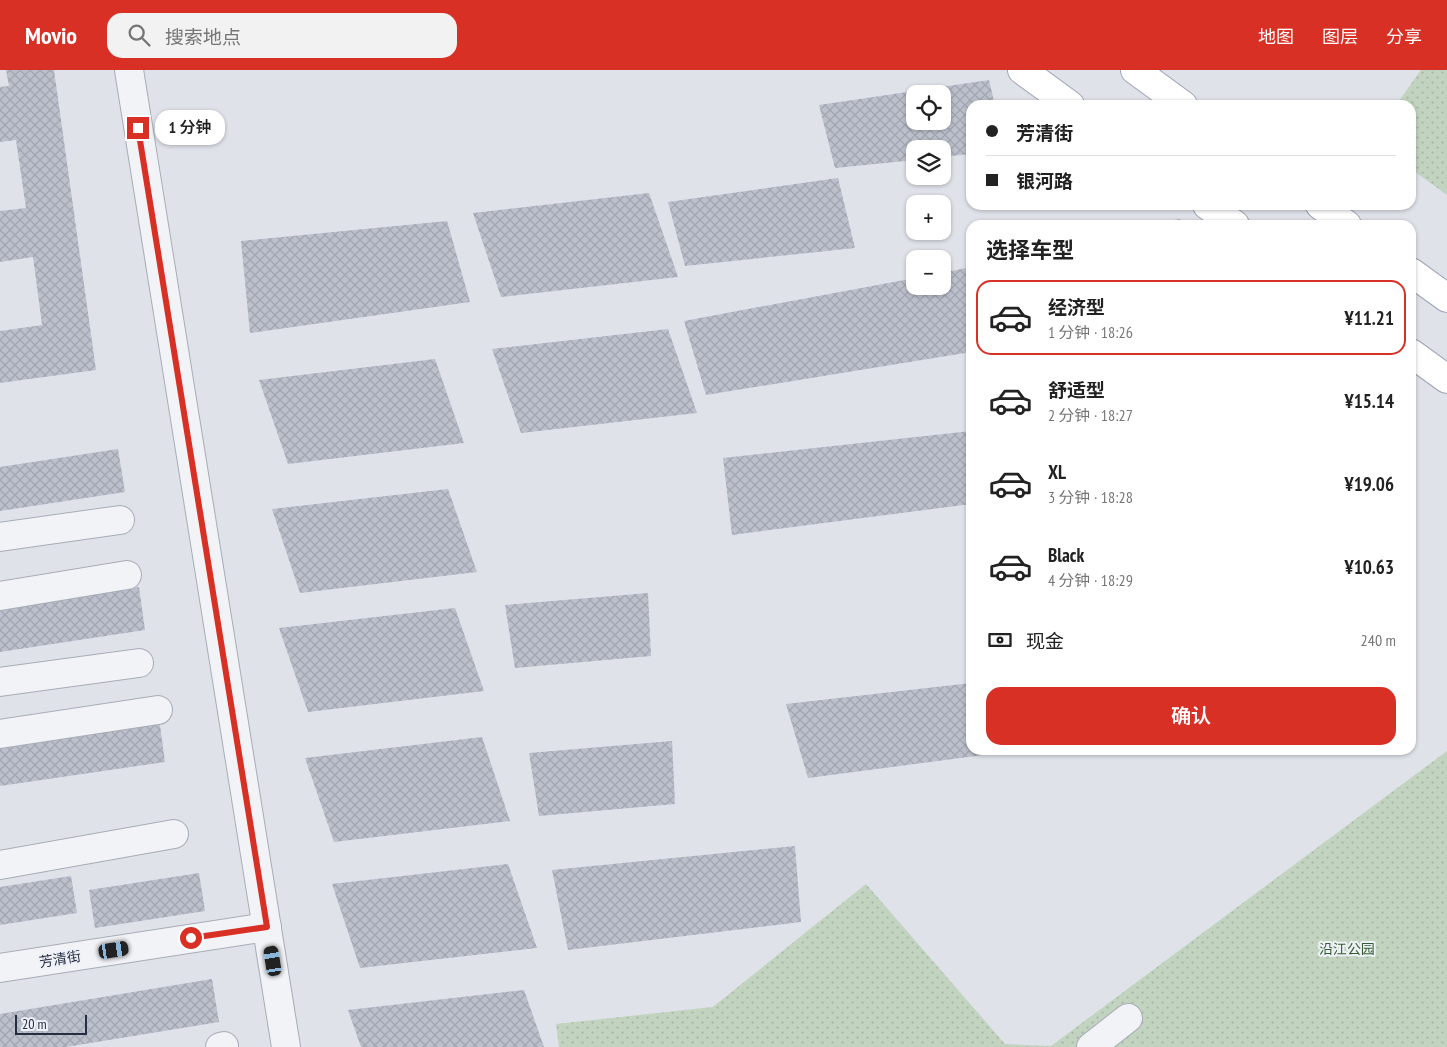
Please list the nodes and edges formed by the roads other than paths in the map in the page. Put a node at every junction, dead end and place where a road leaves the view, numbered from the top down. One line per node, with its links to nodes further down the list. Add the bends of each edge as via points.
1 (129, 70): 24 (street)
2 (1022, 70): 4 (main road)
3 (1134, 70): 5 (main road)
4 (1063, 100)
5 (1176, 100)
6 (1214, 210): 8 (main road)
7 (1327, 210): 9 (main road)
8 (1228, 220)
9 (1340, 220)
10 (1416, 276): 11 (main road)
11 (1447, 298)
12 (1416, 357): 13 (main road)
13 (1447, 379)
14 (120, 520): 15 (street)
15 (0, 537)
16 (127, 575): 17 (street)
17 (0, 596)
18 (139, 663): 19 (street)
19 (0, 682)
20 (158, 710): 21 (street)
21 (0, 734)
22 (174, 834): 23 (street)
23 (0, 865)
24 (267, 927): 25 (street, 芳清街); 27 (street)
25 (0, 968)
26 (1128, 1018): 28 (street)
27 (286, 1047)
28 (1091, 1047)

